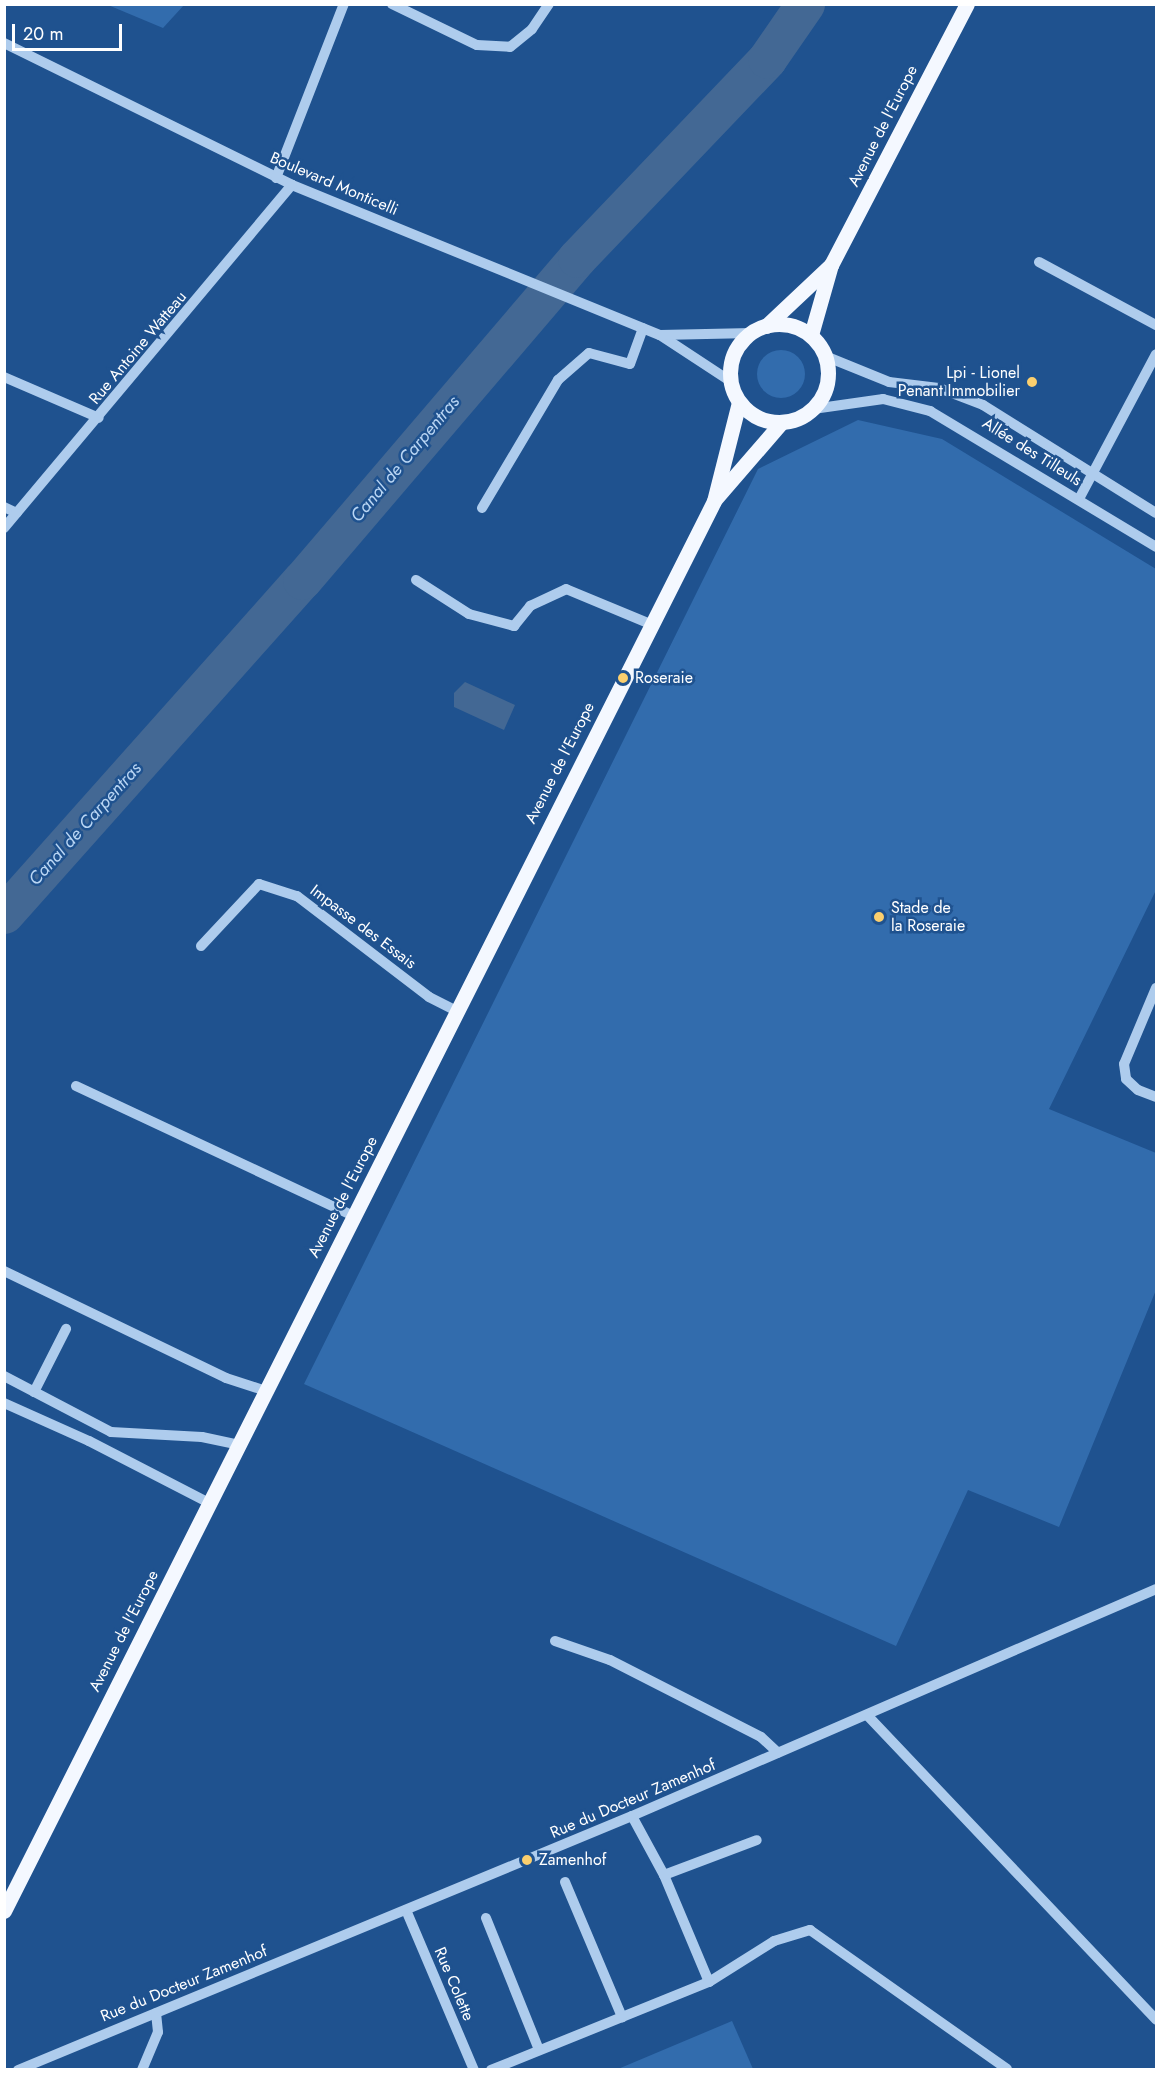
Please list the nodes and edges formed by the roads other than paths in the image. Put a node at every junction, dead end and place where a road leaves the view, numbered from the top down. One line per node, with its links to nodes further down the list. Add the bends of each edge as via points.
1 (344, 4): 6 (street)
2 (392, 4): 3 (street, via 477,45 510,47 532,29)
3 (549, 4)
4 (967, 4): 9 (main road, Avenue de l'Europe)
5 (4, 43): 6 (street, Boulevard Monticelli)
6 (276, 178): 7 (street, Boulevard Monticelli)
7 (292, 185): 12 (street, Boulevard Monticelli); 22 (street, Rue Antoine Watteau)
8 (1039, 262): 10 (street)
9 (831, 265): 11 (main road, Avenue de l'Europe); 15 (main road, Avenue de l'Europe)
10 (1156, 325)
11 (766, 326): 13 (main road); 15 (main road, via 790,325)
12 (643, 328): 14 (street, Boulevard Monticelli); 28 (street, via 630,364 589,353 558,380)
13 (752, 333): 14 (street, Boulevard Monticelli); 19 (main road, via 734,354)
14 (660, 335): 19 (street, Boulevard Monticelli)
15 (811, 336): 17 (main road)
16 (1156, 354): 24 (street)
17 (825, 356): 21 (main road, via 828,384); 24 (street, Allée des Tilleuls, via 889,382 939,388 983,405)
18 (4, 377): 22 (street)
19 (730, 381): 20 (main road)
20 (739, 402): 23 (main road, via 758,418); 26 (main road, Avenue de l'Europe)
21 (813, 409): 23 (main road); 25 (street, Allée des Tilleuls, via 851,401 904,402 948,419)
22 (99, 418): 29 (street, Rue Antoine Watteau)
23 (781, 423): 26 (main road, Avenue de l'Europe)
24 (1095, 474): 25 (street); 30 (street, Allée des Tilleuls)
25 (1079, 499): 32 (street, Allée des Tilleuls)
26 (714, 501): 34 (main road, Avenue de l'Europe)
27 (4, 507): 29 (street)
28 (482, 508)
29 (17, 513): 31 (street, Rue Antoine Watteau)
30 (1156, 513)
31 (4, 528)
32 (1156, 547)
33 (416, 580): 34 (street, via 469,614 514,626 530,606 566,589)
34 (650, 624): 37 (main road, Avenue de l'Europe)
35 (201, 946): 37 (street, Impasse des Essais, via 259,884 297,896 429,997)
36 (1156, 988): 39 (street, via 1124,1064 1126,1078 1138,1090)
37 (457, 1011): 40 (main road, Avenue de l'Europe)
38 (76, 1086): 40 (street)
39 (1156, 1098)
40 (353, 1216): 44 (main road, Avenue de l'Europe)
41 (4, 1271): 44 (street, via 226,1378)
42 (66, 1329): 45 (street)
43 (4, 1376): 45 (street)
44 (266, 1391): 47 (main road, Avenue de l'Europe)
45 (34, 1392): 47 (street, via 111,1432 202,1437)
46 (4, 1403): 48 (street, via 89,1441)
47 (239, 1445): 48 (main road, Avenue de l'Europe)
48 (209, 1503): 57 (main road, Avenue de l'Europe)
49 (1156, 1589): 51 (street, Rue du Docteur Zamenhof)
50 (555, 1641): 52 (street, via 610,1660 761,1737)
51 (867, 1714): 52 (street, Rue du Docteur Zamenhof); 63 (street)
52 (778, 1753): 53 (street, Rue du Docteur Zamenhof)
53 (632, 1816): 55 (street); 58 (street, Rue du Docteur Zamenhof)
54 (757, 1840): 55 (street)
55 (664, 1875): 60 (street)
56 (565, 1882): 62 (street)
57 (6, 1903)
58 (406, 1910): 61 (street, Rue du Docteur Zamenhof); 68 (street, Rue Colette)
59 (486, 1918): 64 (street)
60 (709, 1982): 62 (street); 65 (street, via 774,1941 810,1930)
61 (156, 2013): 66 (street, Rue du Docteur Zamenhof); 67 (street, via 158,2032)
62 (622, 2017): 64 (street)
63 (1156, 2020)
64 (539, 2050): 69 (street)
65 (1007, 2069)
66 (18, 2070)
67 (142, 2070)
68 (474, 2070)
69 (491, 2070)

